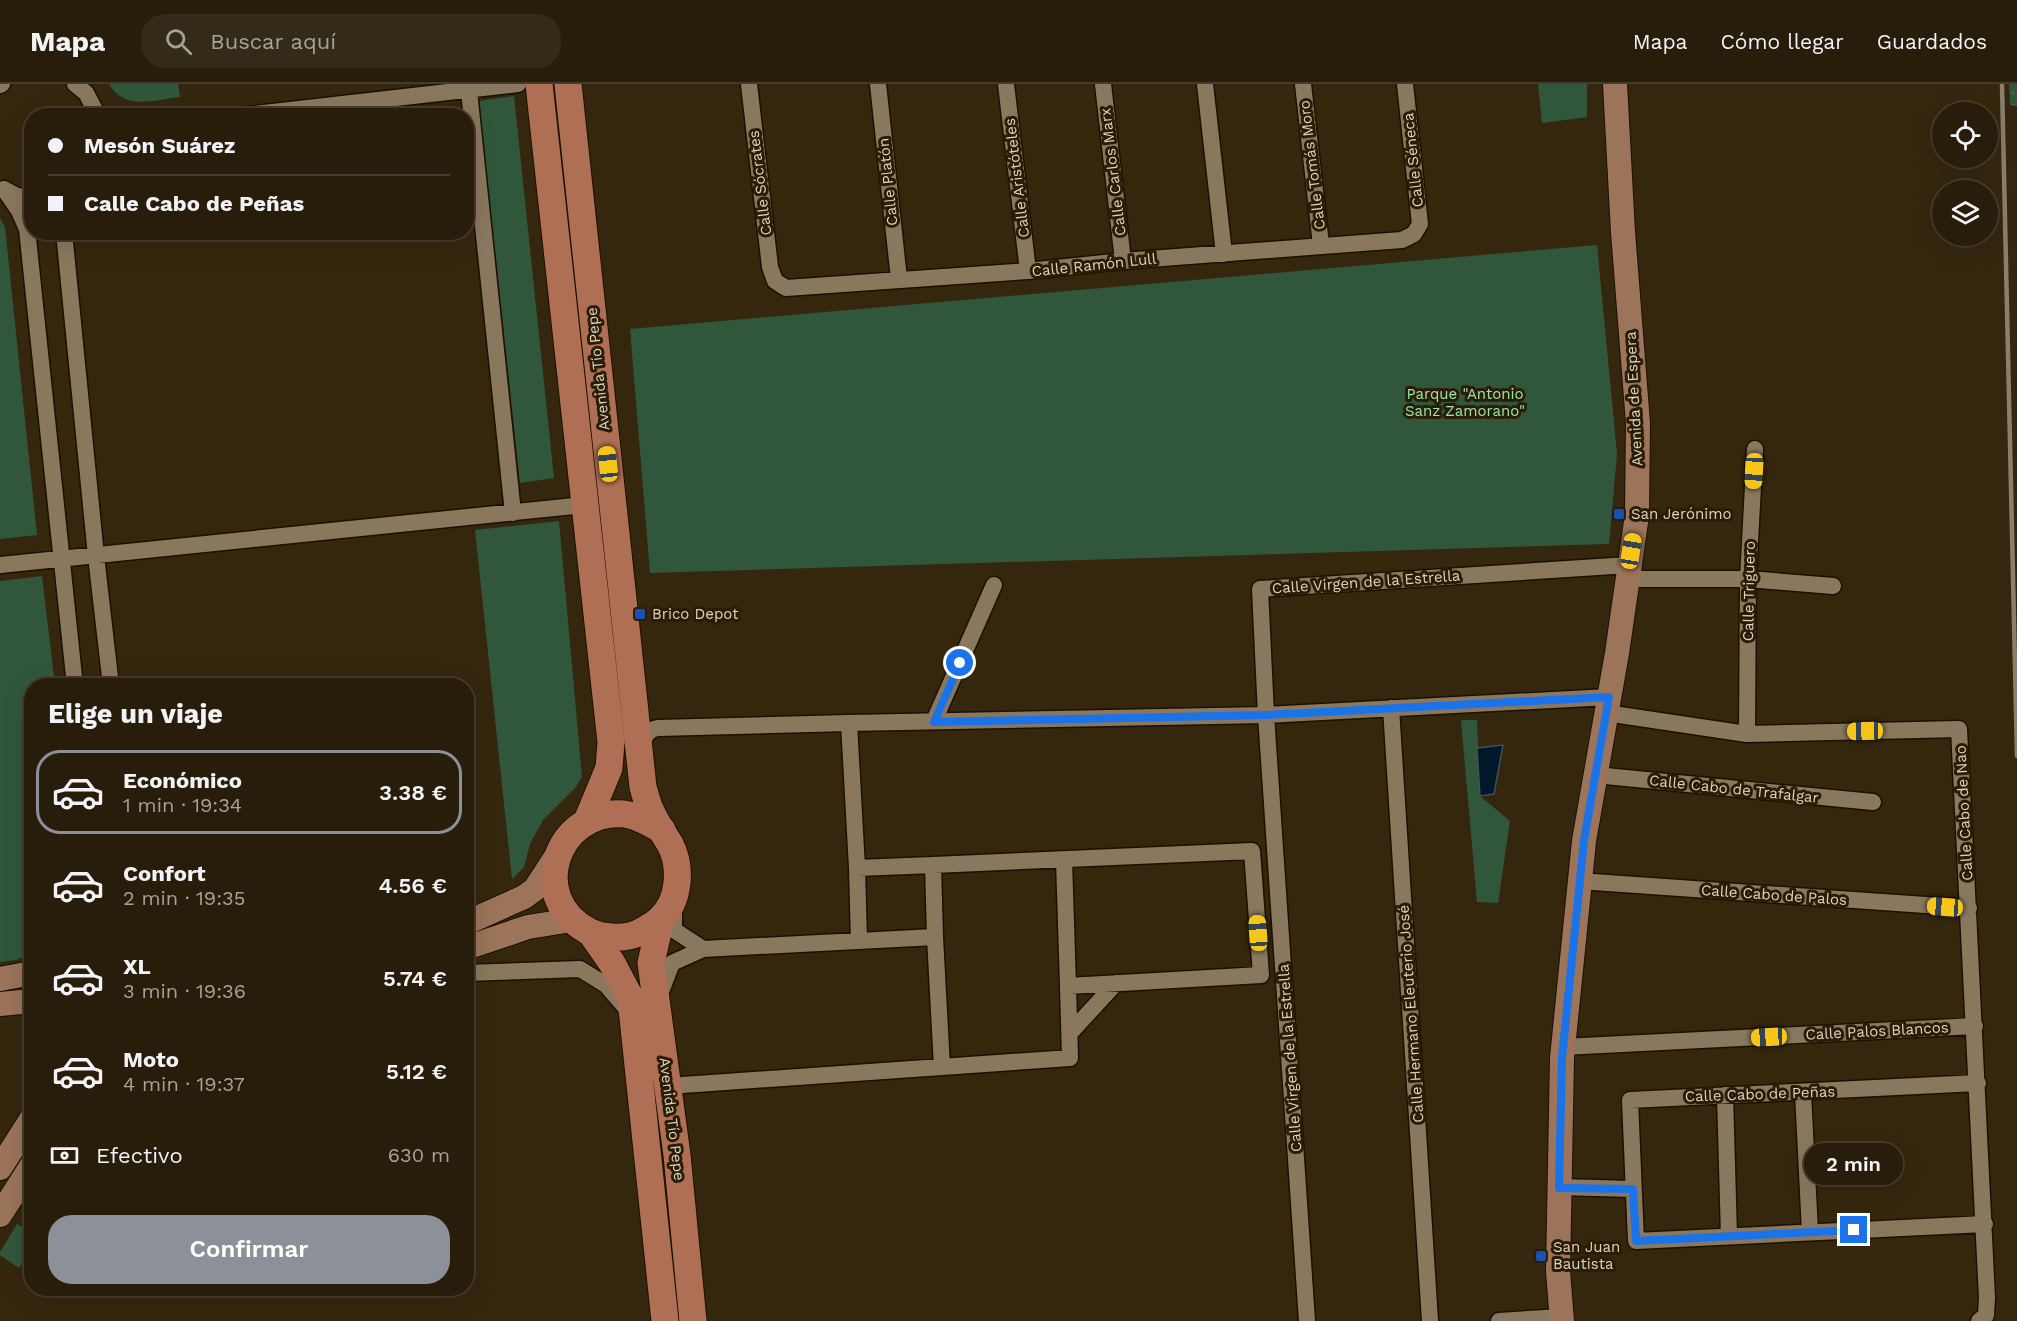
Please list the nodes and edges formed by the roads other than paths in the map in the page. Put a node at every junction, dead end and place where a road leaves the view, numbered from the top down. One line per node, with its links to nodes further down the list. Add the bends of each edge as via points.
1 (75, 84): 14 (street, via 86,93)
2 (518, 84): 13 (street)
3 (539, 84): 31 (main road, Avenida Tío Pepe)
4 (568, 84): 48 (main road, Avenida Tío Pepe, via 633,702)
5 (749, 84): 29 (street, Calle Sócrates, via 770,267)
6 (878, 84): 28 (street, Calle Platón)
7 (1006, 84): 27 (street, Calle Aristóteles)
8 (1102, 84): 26 (street, Calle Carlos Marx)
9 (1205, 84): 25 (street)
10 (1303, 84): 24 (street, Calle Tomás Moro)
11 (1405, 84): 21 (street, Calle Séneca, via 1420,224)
12 (1615, 84): 36 (street, Avenida de Espera, via 1638,423 1637,515)
13 (469, 91): 15 (street); 16 (street)
14 (94, 108)
15 (312, 108)
16 (471, 108)
17 (474, 139): 32 (street)
18 (2, 188): 19 (street); 20 (street)
19 (24, 197)
20 (24, 222)
21 (1414, 234): 24 (street, Calle Ramón Lull, via 1402,240)
22 (28, 240): 34 (street)
23 (65, 240): 33 (street)
24 (1321, 246): 25 (street, Calle Ramón Lull)
25 (1224, 254): 26 (street, Calle Ramón Lull)
26 (1123, 261): 27 (street, Calle Ramón Lull)
27 (1028, 272): 28 (street, Calle Ramón Lull)
28 (899, 279): 29 (street, Calle Ramón Lull, via 786,288)
29 (775, 281)
30 (1755, 449): 37 (street, Calle Triguero)
31 (584, 505): 32 (street); 51 (main road, Avenida Tío Pepe, via 611,742 609,768)
32 (513, 513): 33 (street)
33 (96, 556): 34 (street); 41 (street)
34 (61, 560): 35 (street); 40 (street)
35 (0, 566)
36 (1628, 572): 37 (street); 42 (street, Avenida de Espera); 44 (street, Calle Virgen de la Estrella, via 1260,589)
37 (1748, 579): 39 (street); 47 (street, Calle Triguero)
38 (994, 585): 45 (street)
39 (1833, 586)
40 (74, 678)
41 (110, 678)
42 (1607, 705): 43 (street, Calle Cabo de Nao); 47 (street, Calle Cabo de Nao); 49 (street, Avenida de Espera)
43 (1391, 708): 44 (street, Calle Cabo de Nao); 95 (street, Calle Hermano Eleuterio José)
44 (1266, 715): 45 (street, Calle Cabo de Nao); 94 (street, Calle Virgen de la Estrella)
45 (934, 722): 46 (street, Calle Cabo de Nao)
46 (849, 723): 48 (street, Calle Cabo de Nao); 56 (street)
47 (1747, 734): 58 (street, Calle Cabo de Nao, via 1959,729)
48 (646, 739): 52 (main road, Avenida Tío Pepe, via 643,787)
49 (1595, 775): 50 (street, Calle Cabo de Trafalgar); 57 (street, Avenida de Espera)
50 (1874, 802)
51 (587, 821): 52 (main road, via 606,814 626,814); 53 (main road)
52 (662, 830): 59 (main road, via 677,863 678,882)
53 (562, 845): 60 (street, via 535,890); 61 (main road, via 555,867 556,891 562,906)
54 (1064, 860): 55 (street); 69 (street, via 1252,851 1261,975); 70 (street)
55 (933, 865): 56 (street); 62 (street)
56 (857, 867): 63 (street)
57 (1580, 881): 58 (street, Calle Cabo de Palos); 76 (street, Avenida de Espera)
58 (1969, 908): 74 (street, Calle Cabo de Nao)
59 (667, 909): 61 (main road, via 640,933 615,938); 65 (street, via 674,930); 73 (main road, Avenida Tío Pepe, via 651,963)
60 (474, 919)
61 (581, 926): 64 (street, via 528,927); 73 (main road, Avenida Tío Pepe, via 621,979 631,999)
62 (935, 937): 63 (street); 77 (street)
63 (859, 941): 65 (street)
64 (474, 945)
65 (703, 949): 73 (street, via 672,963)
66 (474, 973): 73 (street, via 580,969)
67 (24, 974): 68 (street)
68 (0, 978)
69 (1116, 983): 70 (street); 75 (street)
70 (1068, 986): 75 (street)
71 (24, 1003): 72 (street)
72 (0, 1004)
73 (645, 1010): 79 (main road, Avenida Tío Pepe); 92 (main road, Avenida Tío Pepe)
74 (1975, 1026): 76 (street, Calle Palos Blancos); 78 (street, Calle Cabo de Nao)
75 (1070, 1033): 77 (street, via 1070,1058)
76 (1563, 1047): 85 (street, Avenida de Espera)
77 (942, 1067): 79 (street)
78 (1978, 1083): 80 (street, Calle Cabo de Peñas); 88 (street, Calle Cabo de Nao)
79 (668, 1086): 93 (main road, Avenida Tío Pepe)
80 (1803, 1093): 81 (street, Calle Cabo de Peñas); 89 (street)
81 (1725, 1095): 86 (street, Calle Cabo de Peñas, via 1630,1100); 90 (street)
82 (24, 1130): 83 (street)
83 (0, 1168)
84 (24, 1178): 87 (street)
85 (1559, 1188): 86 (street); 91 (street, Avenida de Espera, via 1557,1271)
86 (1633, 1189): 90 (street, Calle Cabo de Peñas, via 1636,1241)
87 (0, 1215)
88 (1985, 1224): 89 (street, Calle Cabo de Peñas); 97 (street, Calle Cabo de Nao, via 1986,1315)
89 (1810, 1232): 90 (street, Calle Cabo de Peñas)
90 (1729, 1236)
91 (1561, 1319): 96 (street)
92 (665, 1321)
93 (693, 1321)
94 (1308, 1321)
95 (1430, 1321)
96 (1499, 1321)
97 (1979, 1321)

